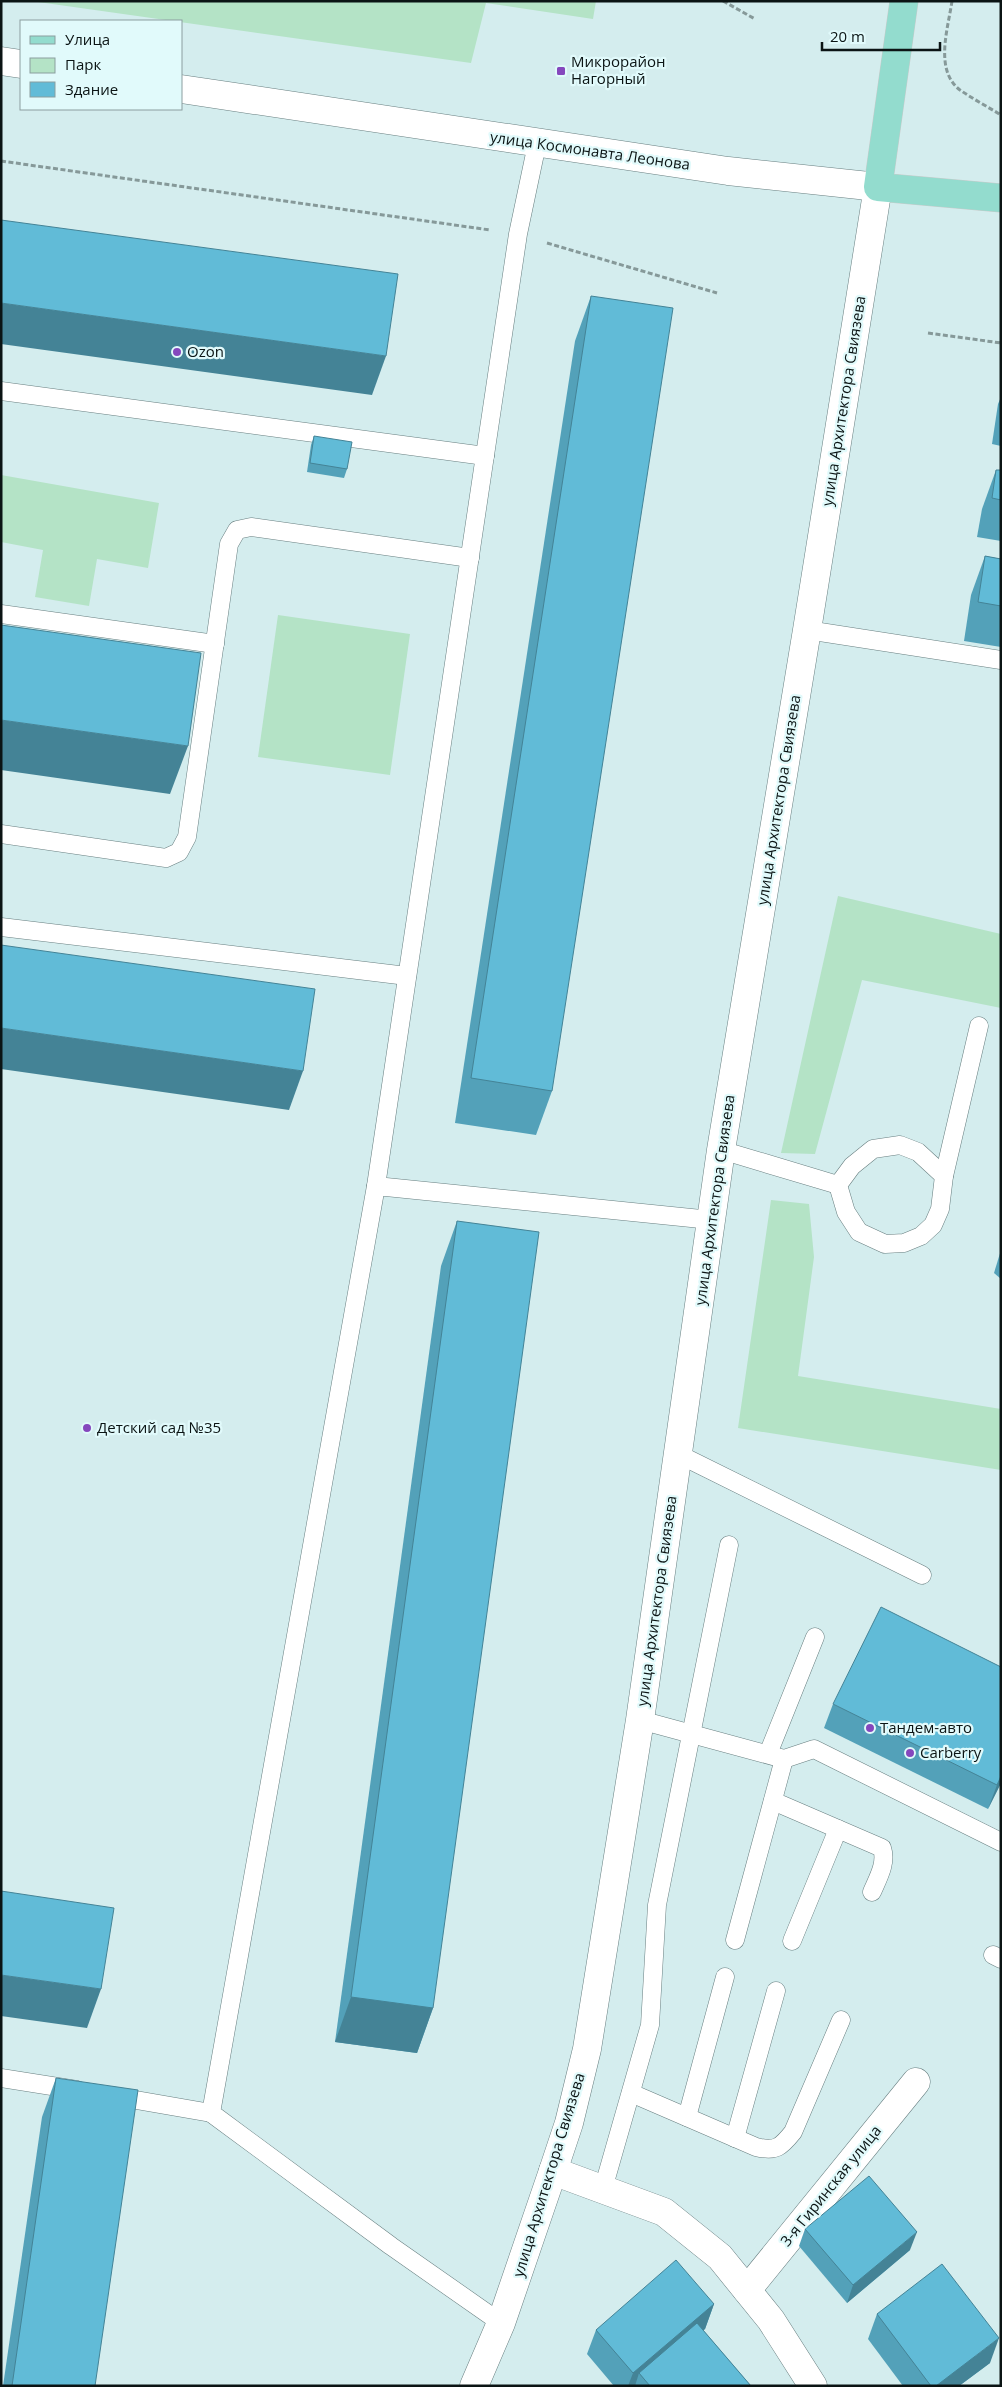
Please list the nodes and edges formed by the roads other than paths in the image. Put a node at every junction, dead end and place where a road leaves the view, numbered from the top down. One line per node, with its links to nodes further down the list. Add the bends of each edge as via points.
1 (904, 1): 6 (main road, улица Архитектора Свиязева)
2 (1, 61): 3 (main road)
3 (20, 64)
4 (182, 88): 5 (main road, улица Космонавта Леонова)
5 (537, 144): 6 (main road, улица Космонавта Леонова, via 728,171); 9 (lane, via 518,234)
6 (878, 187): 7 (main road, улица Космонавта Леонова); 12 (main road, улица Архитектора Свиязева)
7 (1001, 198)
8 (1, 391): 9 (lane)
9 (485, 456): 10 (lane)
10 (470, 558): 13 (lane, via 251,527 237,530 229,544); 17 (lane)
11 (1, 614): 13 (lane)
12 (807, 630): 14 (lane); 19 (main road, улица Архитектора Свиязева)
13 (215, 644): 15 (lane, via 187,837 179,852 166,858)
14 (1001, 660)
15 (1, 834)
16 (1, 927): 17 (lane)
17 (407, 976): 22 (lane)
18 (979, 1026): 20 (lane)
19 (721, 1150): 21 (lane); 23 (main road, улица Архитектора Свиязева)
20 (944, 1176): 21 (lane, via 918,1152 900,1146 873,1149 852,1166); 21 (lane, via 940,1209 933,1225 921,1236 904,1243 885,1244 859,1232 846,1212)
21 (838, 1185)
22 (376, 1186): 23 (lane); 43 (lane)
23 (711, 1220): 24 (main road, улица Архитектора Свиязева)
24 (678, 1454): 26 (lane); 28 (main road, улица Архитектора Свиязева)
25 (729, 1545): 29 (lane)
26 (922, 1575)
27 (815, 1637): 30 (lane)
28 (640, 1720): 29 (lane); 46 (main road, улица Архитектора Свиязева, via 588,2049)
29 (691, 1734): 30 (lane); 42 (lane, via 657,1905 650,2024)
30 (776, 1756): 31 (lane); 33 (lane, via 814,1749)
31 (773, 1801): 32 (lane); 35 (lane)
32 (838, 1829): 34 (lane, via 882,1848 882,1868); 36 (lane)
33 (1001, 1842)
34 (872, 1892)
35 (735, 1940)
36 (792, 1941)
37 (725, 1977): 44 (lane)
38 (776, 1991): 45 (lane)
39 (841, 2020): 45 (lane, via 793,2132 782,2146 769,2150)
40 (1, 2078): 43 (lane)
41 (916, 2082): 48 (main road, 3-я Гиринская улица)
42 (630, 2093): 44 (lane); 47 (lane)
43 (211, 2113): 49 (lane)
44 (686, 2117): 45 (lane)
45 (736, 2138)
46 (553, 2171): 47 (main road); 49 (main road, улица Архитектора Свиязева)
47 (603, 2189): 48 (main road, via 664,2212 720,2257)
48 (747, 2290): 51 (main road, via 772,2320)
49 (501, 2323): 50 (main road, улица Архитектора Свиязева)
50 (474, 2386)
51 (813, 2386)

